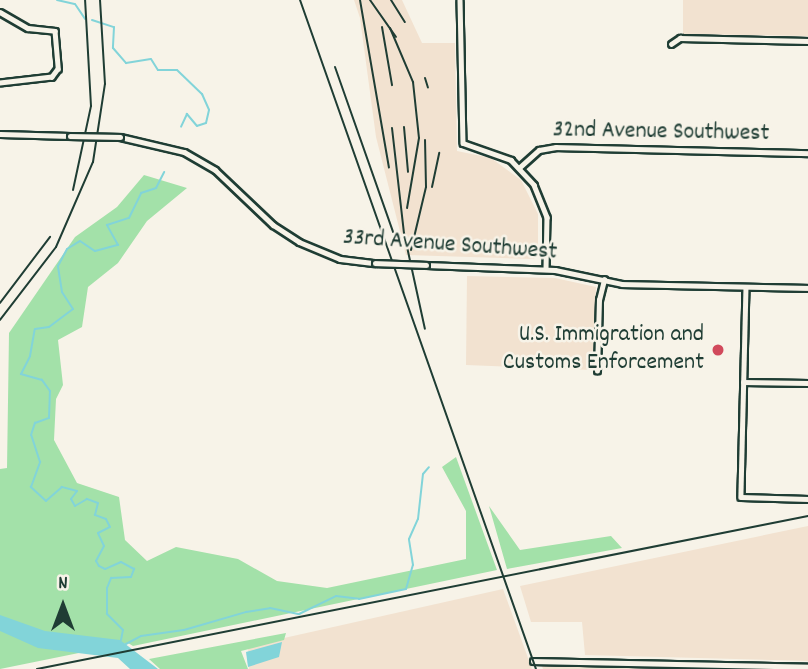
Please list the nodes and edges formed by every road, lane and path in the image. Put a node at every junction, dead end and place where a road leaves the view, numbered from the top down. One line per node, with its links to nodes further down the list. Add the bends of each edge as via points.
1 (460, 0): 8 (street, via 463,143 500,154)
2 (0, 12): 5 (street, via 28,28 55,32 58,69 52,77)
3 (808, 41): 4 (street, via 680,38)
4 (671, 44)
5 (0, 83)
6 (0, 134): 9 (street, 33rd Avenue Southwest, bridge, via 120,137 184,152 215,170 292,238 340,259)
7 (808, 153): 8 (street, 32nd Avenue Southwest, via 556,147 539,150)
8 (520, 167): 9 (street, via 534,185 546,214)
9 (545, 269): 10 (street, 33rd Avenue Southwest)
10 (604, 280): 11 (street, 33rd Avenue Southwest); 13 (street, via 598,300)
11 (746, 287): 12 (street, 33rd Avenue Southwest); 14 (street)
12 (808, 288)
13 (597, 371)
14 (743, 382): 15 (street); 16 (street, via 741,497)
15 (808, 383)
16 (808, 499)
17 (533, 661): 18 (street)
18 (808, 667)

